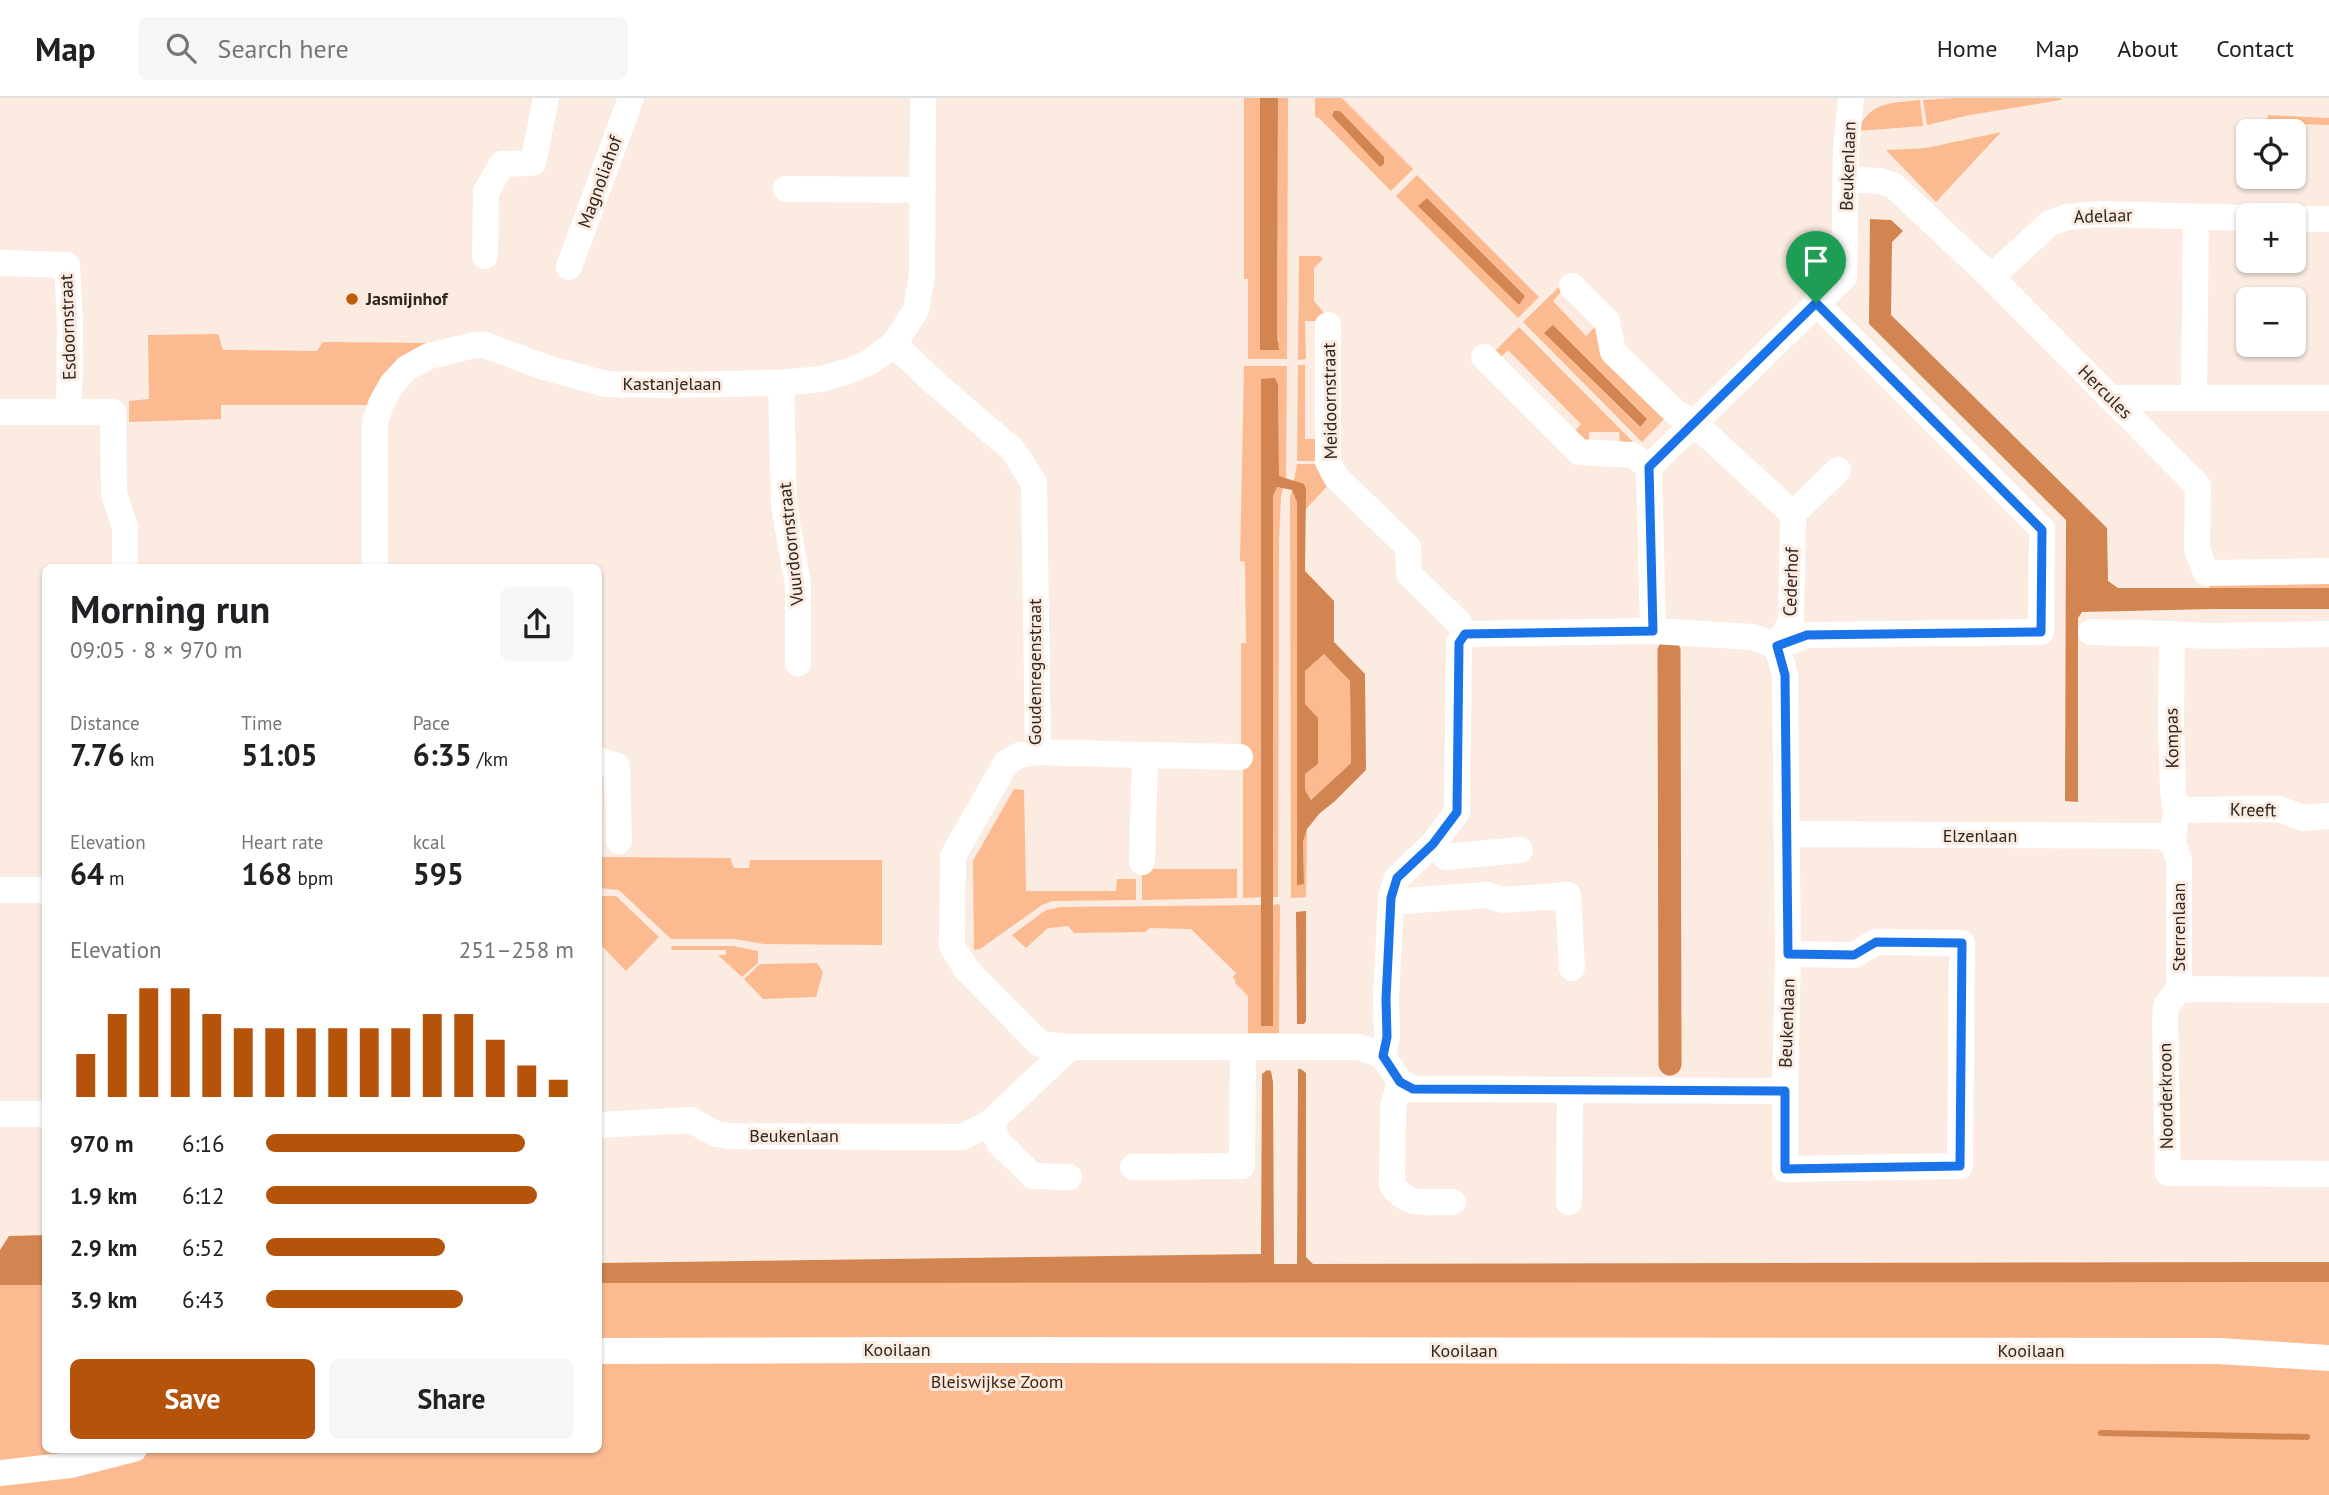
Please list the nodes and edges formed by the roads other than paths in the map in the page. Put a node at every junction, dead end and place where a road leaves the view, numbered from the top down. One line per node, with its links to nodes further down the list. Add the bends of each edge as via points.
1 (546, 98): 12 (street, via 533,163 502,164 486,192)
2 (631, 98): 14 (street, Magnoliahof)
3 (923, 98): 7 (street, Kastanjelaan)
4 (1851, 98): 5 (street, Beukenlaan)
5 (1847, 179): 15 (street, Hercules, via 1893,185); 17 (street, Beukenlaan, via 1843,277)
6 (786, 189): 7 (street)
7 (923, 190): 19 (street, Kastanjelaan, via 922,276 916,310)
8 (2196, 217): 9 (street, Adelaar); 15 (street, Adelaar, via 2067,217 2050,223); 22 (street)
9 (2236, 218)
10 (2306, 219): 11 (street)
11 (2329, 219)
12 (485, 256)
13 (0, 263): 26 (street, Esdoornstraat, via 67,265)
14 (569, 267)
15 (1990, 277): 23 (street, Hercules)
16 (1572, 286): 27 (street, via 1606,321 1613,352 1676,413)
17 (1816, 303): 27 (street, Beukenlaan); 39 (street, via 2042,530 2041,632 1807,635)
18 (1328, 325): 36 (street, Meidoornstraat, via 1328,462 1336,477 1408,547 1409,574)
19 (894, 344): 21 (street, Kastanjelaan, via 849,371); 41 (street, Goudenregenstraat, via 1014,451 1034,483)
20 (1485, 357): 28 (street, via 1579,452 1632,455)
21 (781, 383): 32 (street, Kastanjelaan, via 606,384 485,345 429,356 392,384 375,422); 40 (street, Vuurdoornstraat, via 784,506 798,585)
22 (2194, 397): 23 (street); 24 (street)
23 (2110, 398): 33 (street, Hercules, via 2198,486 2197,550 2206,573)
24 (2329, 398)
25 (0, 412): 26 (street)
26 (69, 412): 31 (street, via 113,412 114,494 124,527)
27 (1693, 422): 28 (street, Beukenlaan); 30 (street)
28 (1649, 467): 34 (street)
29 (1838, 470): 30 (street)
30 (1793, 514): 39 (street, Cederhof, via 1791,622)
31 (125, 564)
32 (375, 564)
33 (2329, 571)
34 (1653, 631): 36 (street); 39 (street, via 1753,637)
35 (2091, 632): 37 (street)
36 (1465, 634): 50 (street, via 1459,643 1457,812)
37 (2172, 634): 38 (street); 45 (street, Kompas)
38 (2329, 634)
39 (1777, 646): 47 (street, Beukenlaan, via 1785,675)
40 (797, 663)
41 (1038, 752): 42 (street); 60 (street, Goudenregenstraat, via 1006,763 953,856 952,946 967,970 1040,1044)
42 (1145, 755): 43 (street); 52 (street)
43 (1240, 757)
44 (602, 761): 48 (street, via 617,766)
45 (2176, 810): 46 (street, Kreeft, via 2279,809 2303,818); 49 (street, Kompas)
46 (2329, 816)
47 (1787, 834): 49 (street, Elzenlaan, via 2161,836); 56 (street, Beukenlaan)
48 (619, 841)
49 (2173, 842): 58 (street, Sterrenlaan, via 2179,861)
50 (1433, 844): 51 (street, via 1446,857); 55 (street, via 1397,878)
51 (1520, 850)
52 (1142, 862)
53 (0, 890): 54 (street)
54 (42, 890)
55 (1391, 898): 57 (street, via 1487,895 1503,900 1568,895); 62 (street)
56 (1788, 954): 65 (street, Beukenlaan); 65 (street, Beukenlaan, via 1854,955 1876,942 1962,943 1960,1166 1785,1169)
57 (1572, 968)
58 (2179, 989): 59 (street, Sterrenlaan); 71 (street, Noorderkroon, via 2166,1006 2165,1021 2168,1173)
59 (2329, 990)
60 (1070, 1047): 61 (street); 68 (street, Beukenlaan)
61 (1243, 1047): 62 (street, via 1360,1047); 70 (street, via 1242,1166)
62 (1383, 1056): 63 (street)
63 (1400, 1082): 64 (street, Beukenlaan, via 1413,1089); 73 (street, via 1393,1105 1392,1185 1409,1201)
64 (1570, 1090): 65 (street, Beukenlaan); 74 (street)
65 (1785, 1091)
66 (0, 1114): 67 (street)
67 (42, 1114)
68 (990, 1123): 69 (street, Beukenlaan, via 963,1137 728,1136 716,1135 691,1120); 72 (street, via 999,1143 1033,1176)
69 (602, 1125)
70 (1133, 1167)
71 (2329, 1174)
72 (1069, 1177)
73 (1452, 1202)
74 (1569, 1202)
75 (602, 1351): 76 (street, Kooilaan, via 2219,1351)
76 (2329, 1358)
77 (118, 1453): 78 (street, via 71,1465)
78 (0, 1473)

